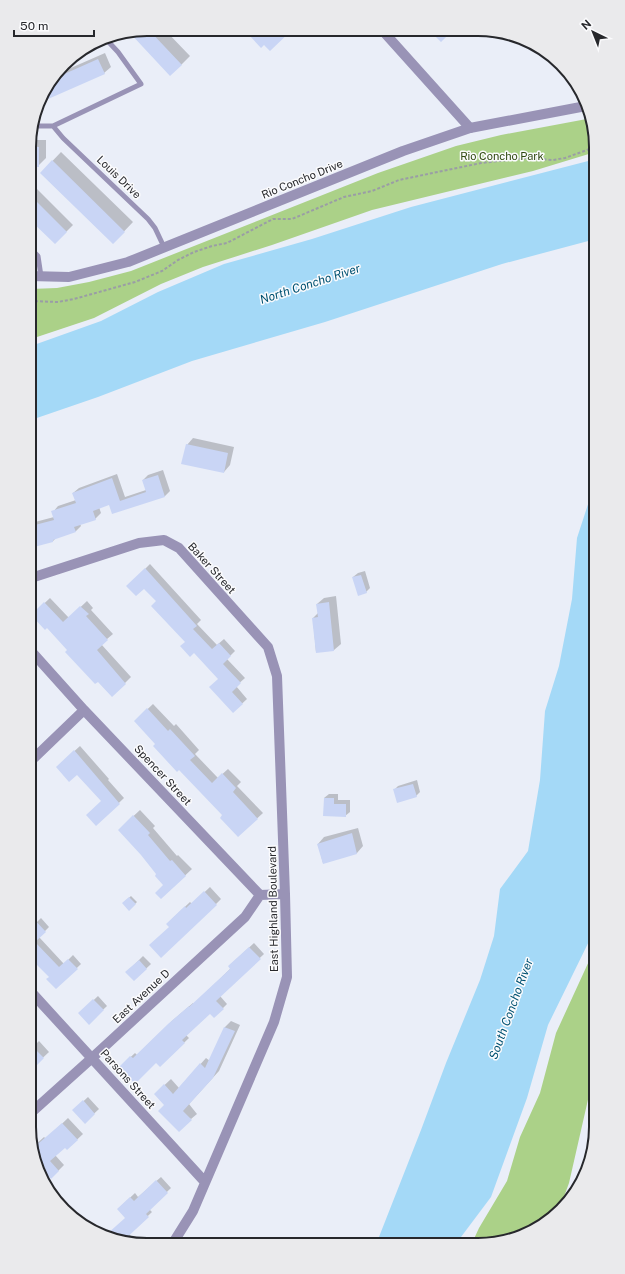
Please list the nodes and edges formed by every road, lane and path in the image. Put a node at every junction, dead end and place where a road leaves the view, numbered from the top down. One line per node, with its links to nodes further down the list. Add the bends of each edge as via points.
1 (387, 36): 6 (street)
2 (109, 43): 5 (lane, via 141,84)
3 (581, 107): 6 (street, Rio Concho Drive)
4 (38, 126): 5 (lane)
5 (53, 126): 8 (lane, Louis Drive, via 148,219)
6 (470, 128): 8 (street, Rio Concho Drive, via 403,151)
7 (589, 149): 11 (path, via 553,160 526,158 481,163 399,180 372,191 344,197 292,219 273,219 227,243 194,252 162,271 135,282 69,300)
8 (164, 247): 10 (street, Rio Concho Drive, via 128,262 69,277)
9 (36, 254): 10 (lane)
10 (36, 277)
11 (36, 301)
12 (36, 576): 13 (street, Baker Street, via 139,543 164,540 179,548)
13 (268, 647): 17 (street, East Highland Boulevard, via 277,676)
14 (36, 656): 15 (street, Spencer Street)
15 (84, 710): 16 (street); 18 (street, Spencer Street)
16 (36, 756)
17 (285, 894): 18 (street); 22 (street, East Highland Boulevard, via 287,977 274,1022)
18 (260, 895): 20 (street, East Avenue D, via 245,917)
19 (36, 997): 20 (street, Parsons Street)
20 (92, 1058): 21 (street, East Avenue D); 22 (street, Parsons Street)
21 (36, 1108)
22 (205, 1182): 23 (street, East Highland Boulevard, via 193,1211)
23 (176, 1238)

